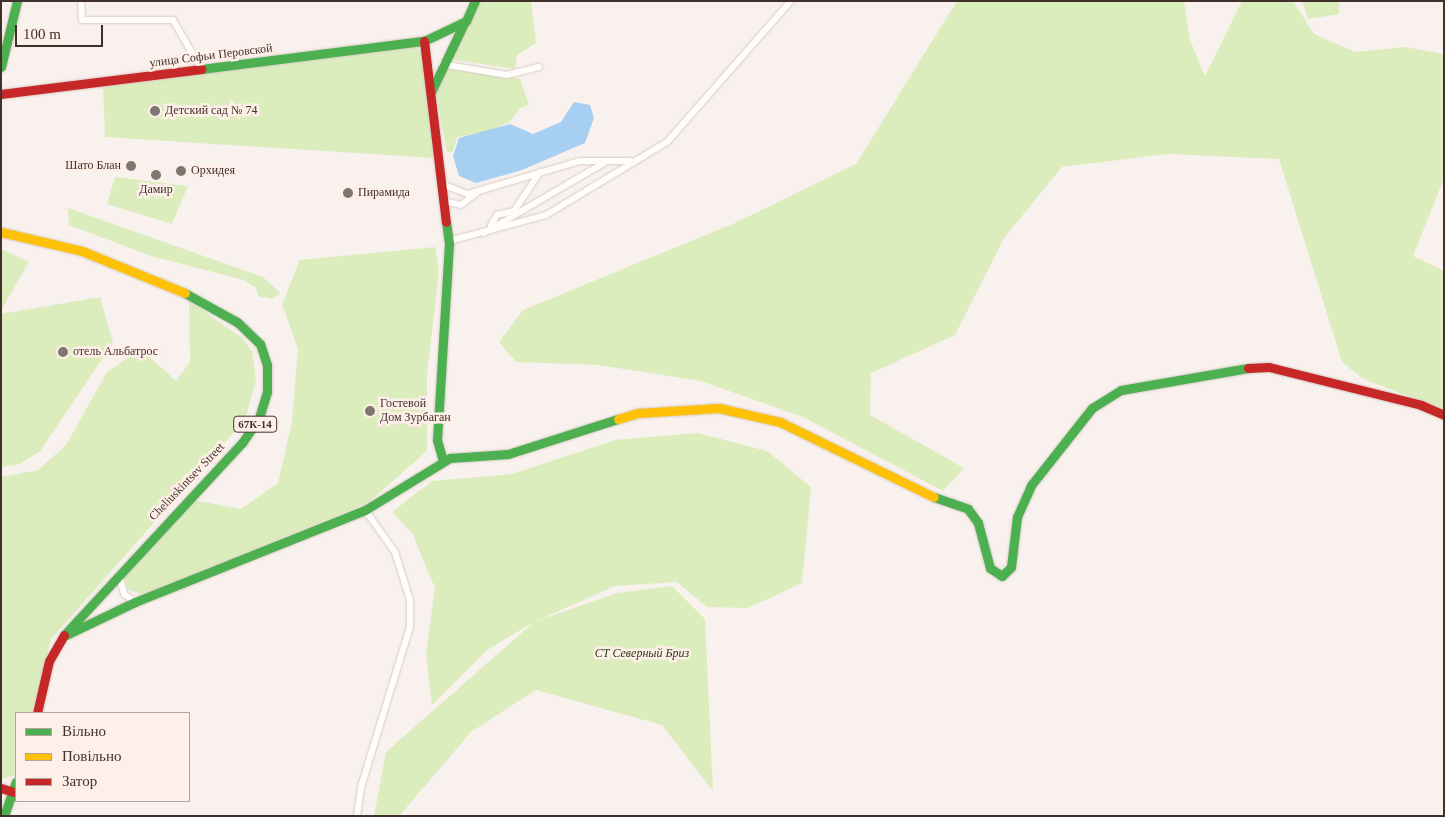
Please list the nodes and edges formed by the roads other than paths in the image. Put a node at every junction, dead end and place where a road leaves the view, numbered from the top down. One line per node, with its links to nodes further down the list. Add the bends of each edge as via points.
1 (16, 1): 8 (main road)
2 (81, 1): 10 (street, via 82,20 173,20)
3 (475, 1): 5 (main road)
4 (791, 1): 13 (street, via 702,97 674,136)
5 (466, 21): 6 (main road, улица Софьи Перовской); 7 (main road)
6 (424, 42): 10 (main road, улица Софьи Перовской); 12 (main road)
7 (442, 64): 9 (street, via 507,75); 12 (main road)
8 (1, 67)
9 (539, 67)
10 (202, 70): 11 (main road, улица Софьи Перовской)
11 (1, 94)
12 (430, 95): 16 (main road)
13 (632, 161): 14 (street); 21 (street, via 546,214)
14 (604, 163): 15 (street, via 580,161); 19 (street)
15 (540, 172): 17 (street); 19 (street)
16 (444, 185): 17 (street, via 468,194); 18 (main road)
17 (478, 191): 18 (street, via 474,199 461,205)
18 (446, 202): 22 (main road)
19 (514, 211): 21 (street, via 497,215)
20 (1, 232): 29 (main road, Cheliuskintsev Street / 67К-14, via 82,251 165,282 237,322 260,344 267,365 267,392 259,418 217,471)
21 (484, 233): 22 (street)
22 (449, 241): 24 (main road)
23 (1444, 416): 25 (main road, via 1421,405 1269,367 1217,370 1121,390 1092,408 1032,484 1017,517 1011,567 1002,576 990,568 978,523 960,504 918,492 780,422 748,412 700,407 638,413 508,454)
24 (437, 440): 25 (main road, via 446,452); 26 (main road); 27 (main road, via 436,456)
25 (474, 456): 26 (main road)
26 (443, 461): 27 (main road)
27 (426, 471): 28 (main road)
28 (365, 510): 30 (main road); 40 (street, via 395,552 410,600 410,627 361,787)
29 (118, 571): 30 (street, via 124,594); 31 (main road, Cheliuskintsev Street / 67К-14)
30 (135, 602): 33 (main road)
31 (91, 603): 32 (main road, Cheliuskintsev Street / 67К-14); 33 (main road, via 92,613)
32 (80, 614): 33 (main road, via 88,618); 34 (main road, Cheliuskintsev Street / 67К-14)
33 (106, 615): 34 (main road)
34 (57, 644): 35 (main road, Cheliuskintsev Street / 67К-14)
35 (37, 712)
36 (15, 785): 38 (main road)
37 (1, 788): 38 (main road)
38 (13, 792): 39 (main road)
39 (4, 816)
40 (357, 816)

